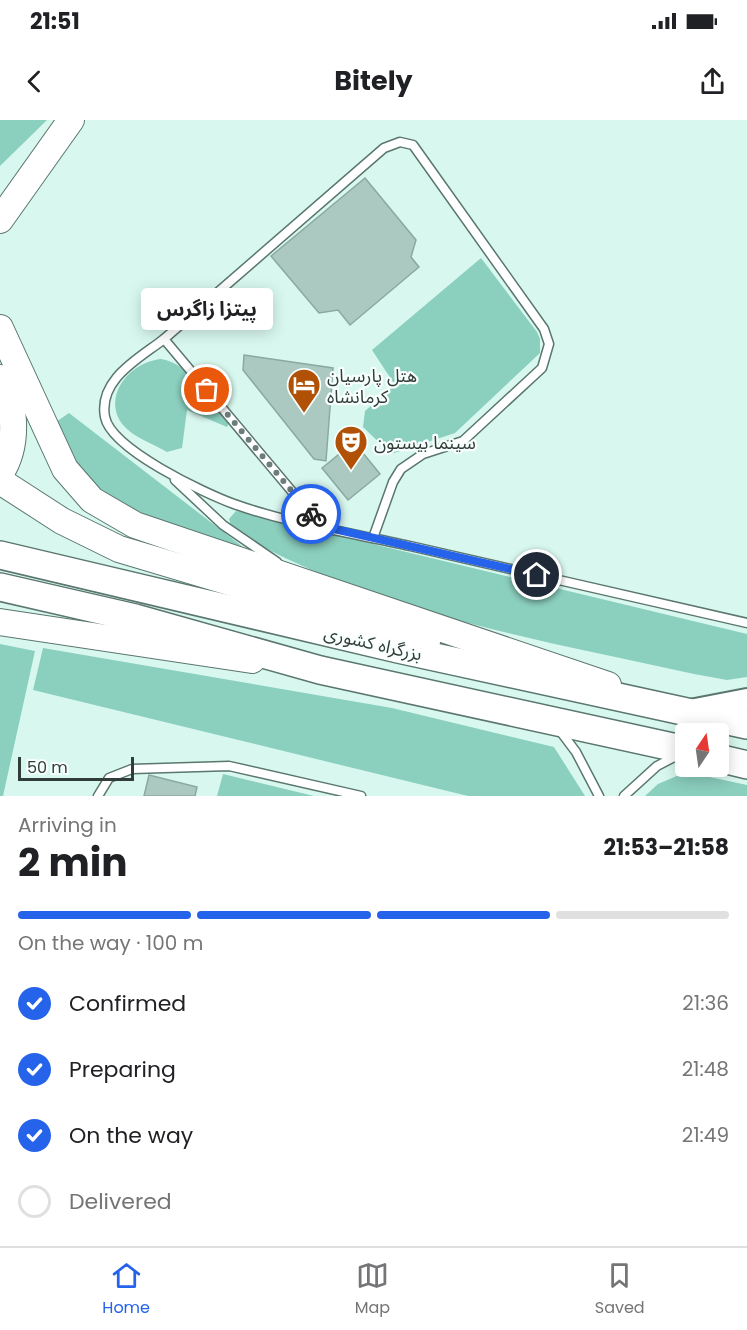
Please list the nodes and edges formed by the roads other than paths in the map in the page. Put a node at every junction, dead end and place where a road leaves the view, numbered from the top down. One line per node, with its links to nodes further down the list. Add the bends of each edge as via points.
1 (71, 120): 2 (main road); 3 (main road)
2 (0, 190)
3 (0, 220)
4 (0, 328): 13 (main road, via 57,455 73,481 92,500 135,525)
5 (164, 339): 7 (lane, via 109,386 104,408 111,431); 9 (lane); 10 (lane, via 384,148 400,142 413,145 544,329 549,344 542,368 463,441 423,454 401,468)
6 (0, 378): 8 (main road, via 14,426)
7 (172, 476): 9 (lane, via 233,504); 13 (lane, via 222,525)
8 (3, 481): 17 (main road, via 62,521 119,549)
9 (321, 526): 10 (lane)
10 (373, 538): 15 (lane)
11 (0, 555): 17 (highway, بزرگراه کشوری)
12 (0, 587): 16 (highway, بزرگراه کشوری, via 135,618)
13 (321, 588): 19 (main road)
14 (0, 622): 16 (main road)
15 (747, 623)
16 (320, 670): 20 (highway, بزرگراه کشوری)
17 (618, 697): 19 (highway, بزرگراه کشوری)
18 (747, 700): 19 (main road)
19 (688, 712): 21 (highway, بزرگراه کشوری)
20 (554, 723): 22 (highway, بزرگراه کشوری); 28 (lane, via 576,752)
21 (747, 725)
22 (675, 748)
23 (675, 756): 29 (lane, via 657,766)
24 (729, 761): 25 (highway)
25 (747, 765)
26 (98, 796): 27 (lane, via 109,778 132,769 229,766)
27 (361, 796)
28 (599, 796)
29 (624, 796)

